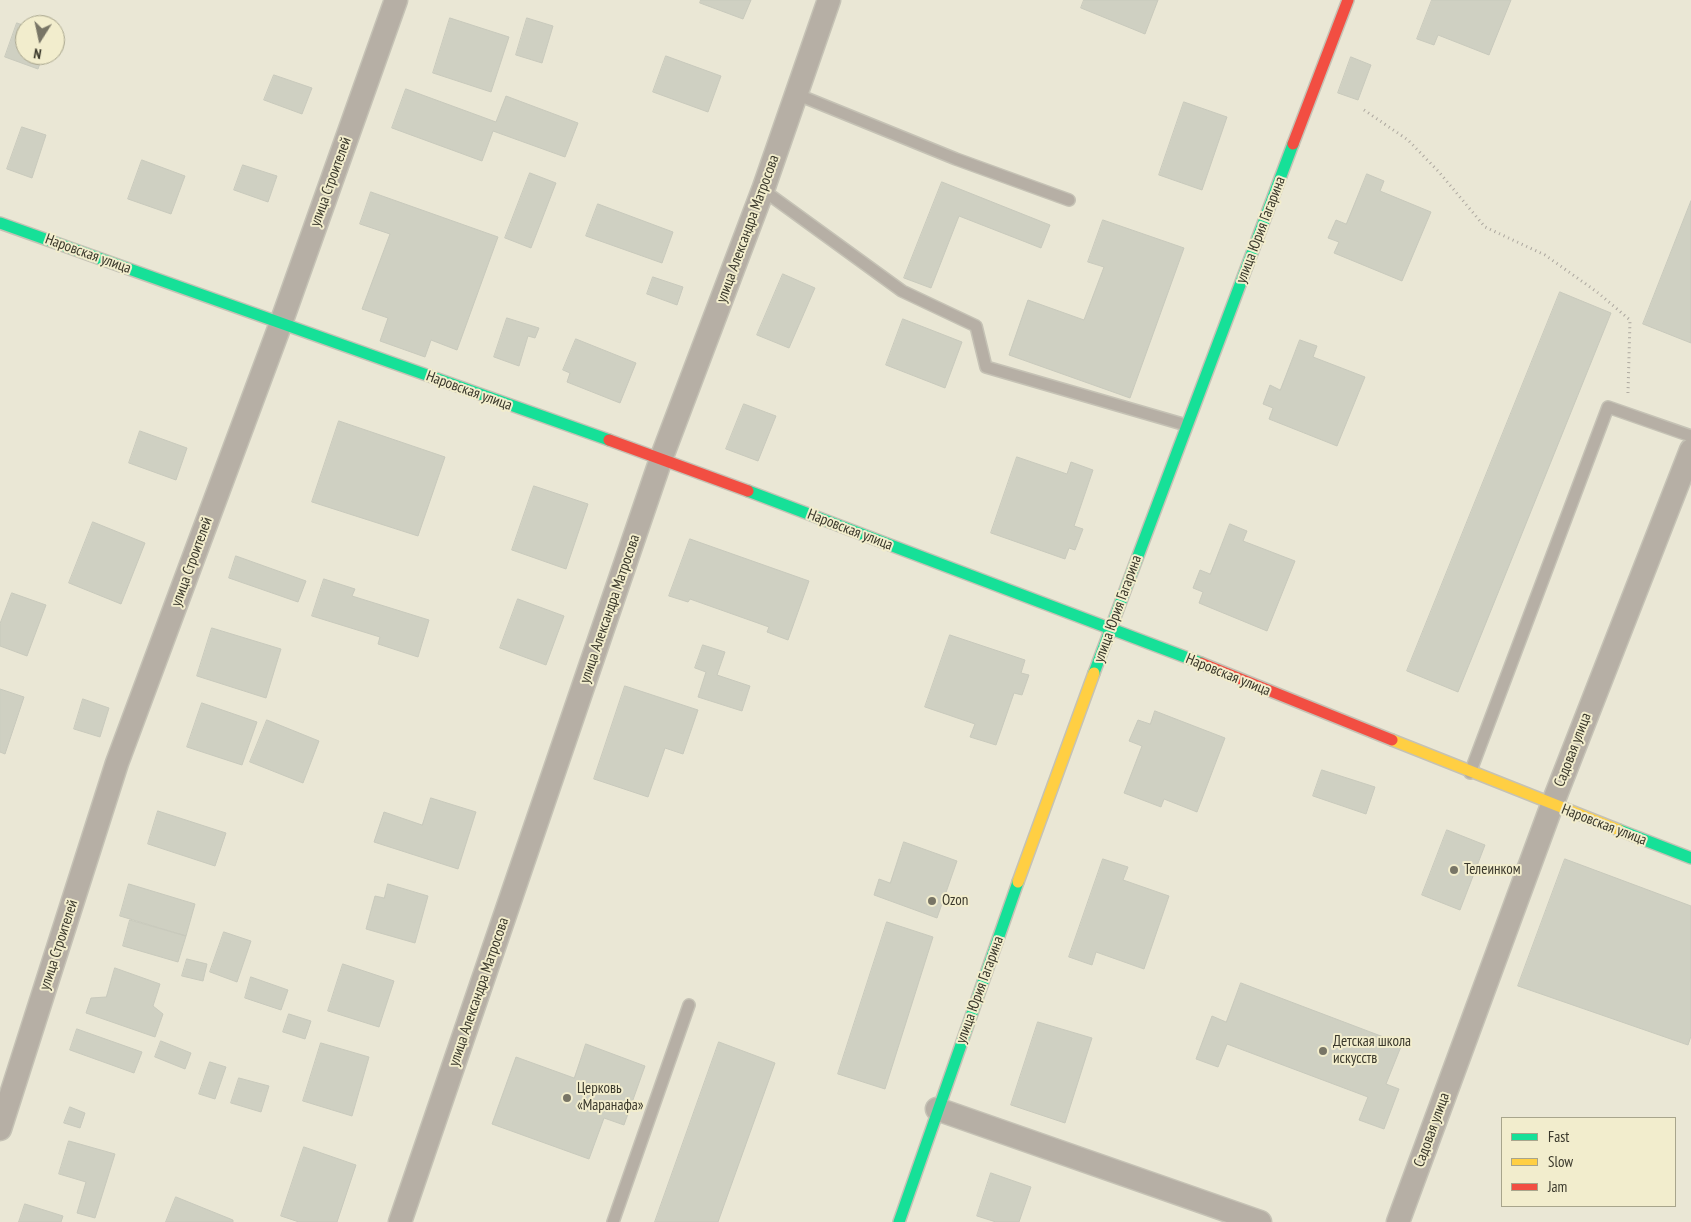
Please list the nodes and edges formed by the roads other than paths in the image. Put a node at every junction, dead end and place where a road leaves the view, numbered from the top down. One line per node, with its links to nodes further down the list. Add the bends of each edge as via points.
1 (396, 0): 8 (street, улица Строителей)
2 (829, 0): 4 (street, улица Александра Матросова)
3 (1348, 0): 9 (street, улица Юрия Гагарина)
4 (796, 94): 5 (street, улица Александра Матросова); 6 (lane, via 956,159)
5 (763, 190): 9 (lane, via 902,291 976,326 986,368); 12 (street, улица Александра Матросова)
6 (1069, 200)
7 (0, 223): 8 (street, Наровская улица)
8 (281, 323): 12 (street, Наровская улица); 19 (street, улица Строителей, via 117,763)
9 (1186, 425): 13 (street, улица Юрия Гагарина)
10 (1691, 436): 14 (lane, via 1608,407)
11 (1691, 450): 15 (street, Садовая улица)
12 (661, 460): 13 (street, Наровская улица); 20 (street, улица Александра Матросова)
13 (1111, 628): 14 (street, Наровская улица); 18 (street, улица Юрия Гагарина)
14 (1470, 773): 15 (street, Наровская улица)
15 (1552, 805): 16 (street, Наровская улица); 24 (street, Садовая улица)
16 (1691, 858)
17 (689, 1005): 21 (lane)
18 (937, 1109): 22 (street, улица Юрия Гагарина); 23 (street)
19 (0, 1129)
20 (400, 1222)
21 (613, 1222)
22 (899, 1222)
23 (1260, 1222)
24 (1398, 1222)

